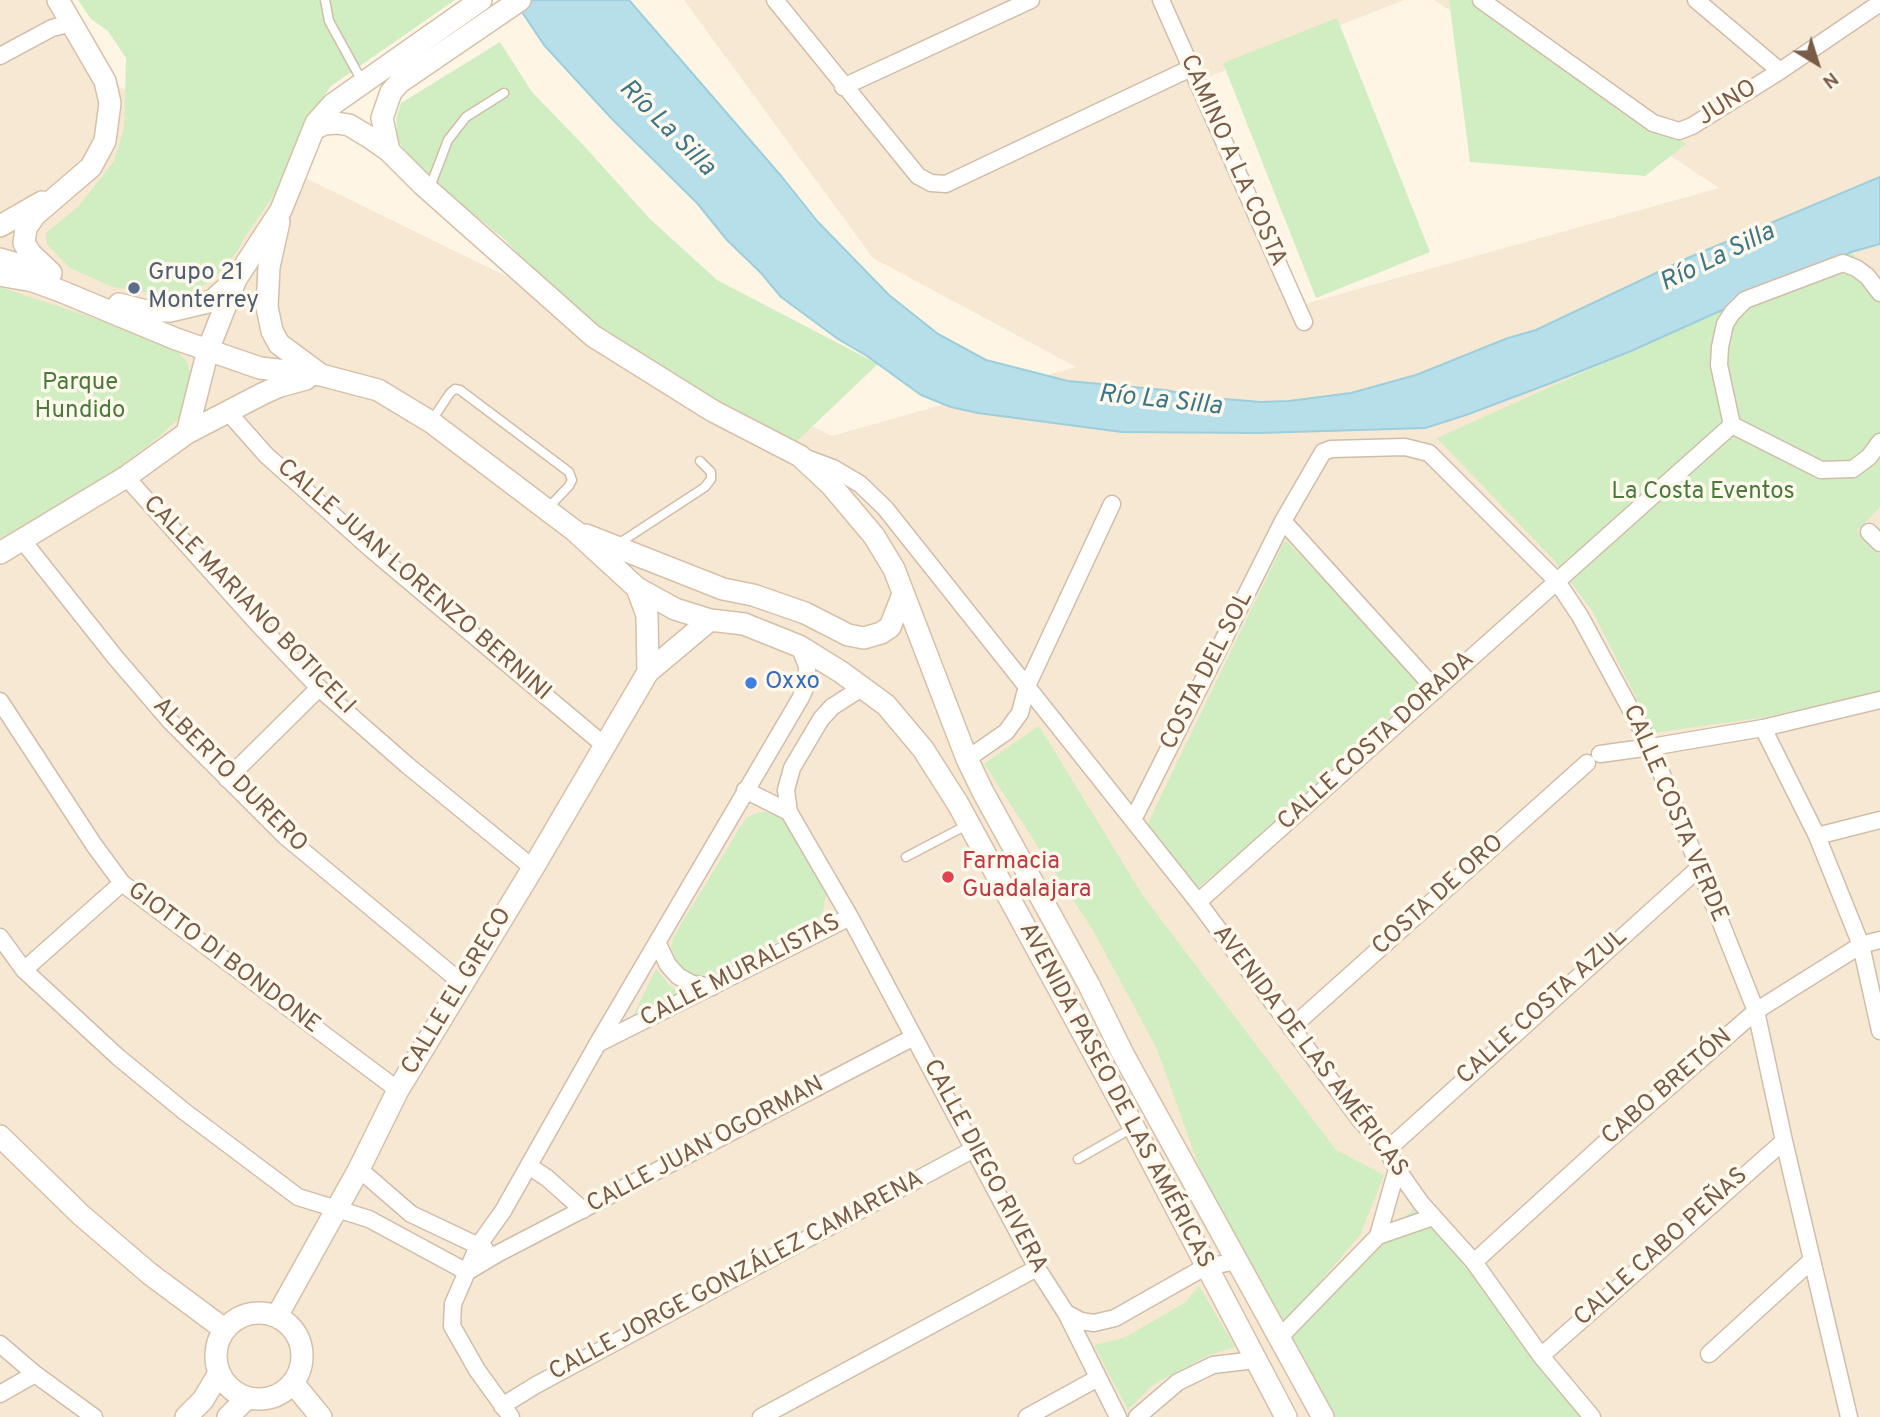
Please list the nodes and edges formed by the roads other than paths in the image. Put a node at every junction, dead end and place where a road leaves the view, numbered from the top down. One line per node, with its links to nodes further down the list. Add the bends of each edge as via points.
1 (58, 0): 11 (street)
2 (325, 0): 16 (lane, via 329,21)
3 (481, 0): 15 (street)
4 (520, 0): 15 (street)
5 (775, 0): 17 (street)
6 (1031, 0): 17 (street)
7 (1161, 0): 13 (street, CAMINO A LA COSTA)
8 (1481, 0): 14 (street, JUNO, via 1653,123 1679,131)
9 (1696, 0): 14 (street)
10 (1880, 3): 14 (street, JUNO)
11 (72, 23): 12 (street, via 52,28); 21 (street, via 105,81 110,103 98,155)
12 (0, 56)
13 (1191, 68): 17 (street, via 946,184 918,176); 30 (street, CAMINO A LA COSTA)
14 (1780, 71)
15 (393, 75): 16 (street); 20 (street, via 382,118)
16 (363, 83): 19 (street, via 333,104)
17 (843, 87)
18 (504, 93): 22 (lane, via 466,117 448,140)
19 (314, 128): 20 (street, AVENIDA PASEO DE LAS AMÉRICAS, via 349,125); 23 (street)
20 (389, 151): 22 (street, AVENIDA PASEO DE LAS AMÉRICAS)
21 (65, 189): 24 (street); 26 (street, via 35,215 24,236 30,253)
22 (429, 190): 40 (street, AVENIDA PASEO DE LAS AMÉRICAS, via 593,336 713,411)
23 (281, 210): 28 (street); 33 (street, via 269,267 267,307 272,331 279,344)
24 (0, 226)
25 (0, 259): 26 (street)
26 (51, 273): 28 (street, via 119,304 146,311 170,311 212,301)
27 (0, 275): 31 (street, AVENIDA PASEO DE LAS AMÉRICAS, via 33,281)
28 (236, 279): 32 (street)
29 (1880, 293): 37 (street, via 1862,272 1843,263 1745,300 1725,324 1720,347 1719,365)
30 (1304, 322)
31 (176, 339): 32 (street, AVENIDA PASEO DE LAS AMÉRICAS); 34 (street)
32 (208, 350): 33 (street, AVENIDA PASEO DE LAS AMÉRICAS, via 260,369); 34 (street)
33 (321, 375): 35 (street, via 280,386); 36 (street, AVENIDA PASEO DE LAS AMÉRICAS, via 378,390)
34 (199, 384): 38 (street)
35 (228, 412): 38 (street); 65 (street, CALLE JUAN LORENZO BERNINI, via 266,455 372,550)
36 (431, 422): 44 (street, AVENIDA PASEO DE LAS AMÉRICAS); 44 (lane, via 450,393 460,390 569,472 569,486)
37 (1732, 425): 39 (street, via 1821,470 1853,469); 50 (street, CALLE COSTA DORADA)
38 (187, 433): 42 (street)
39 (1880, 442)
40 (800, 456): 52 (street, AVENIDA PASEO DE LAS AMÉRICAS, via 874,536); 58 (street, via 860,484 885,508)
41 (700, 461): 48 (lane, via 711,472 705,486)
42 (126, 477): 47 (street); 60 (street, CALLE MARIANO BOTICELI)
43 (1112, 504): 58 (street)
44 (547, 509): 46 (street, AVENIDA PASEO DE LAS AMÉRICAS)
45 (1283, 522): 50 (street, CALLE COSTA VERDE, via 1322,452 1418,449 1429,453); 61 (street); 71 (street, COSTA DEL SOL)
46 (575, 531): 48 (street); 51 (street, AVENIDA PASEO DE LAS AMÉRICAS)
47 (23, 541): 49 (street); 68 (street, ALBERTO DURERO, via 123,667)
48 (615, 546): 54 (street, via 723,589)
49 (0, 553)
50 (1556, 580): 61 (street, CALLE COSTA DORADA); 66 (street, CALLE COSTA VERDE, via 1580,615)
51 (637, 588): 53 (street, AVENIDA PASEO DE LAS AMÉRICAS, via 675,609); 57 (street, via 648,615)
52 (903, 594): 54 (street, via 890,627 881,633 864,638 848,635); 67 (street, AVENIDA PASEO DE LAS AMÉRICAS)
53 (710, 620): 55 (street, AVENIDA PASEO DE LAS AMÉRICAS); 57 (street, CALLE EL GRECO)
54 (827, 622): 55 (street, via 775,617)
55 (744, 624): 56 (street, AVENIDA PASEO DE LAS AMÉRICAS)
56 (799, 646): 59 (street, AVENIDA PASEO DE LAS AMÉRICAS); 69 (street, CALLE MURALISTAS, via 807,666 807,684)
57 (648, 673): 65 (street, CALLE EL GRECO)
58 (1027, 686): 67 (street, via 1020,713 1006,732); 71 (street, AVENIDA DE LAS AMÉRICAS)
59 (863, 687): 70 (street, via 832,706 797,758 786,790); 73 (street, AVENIDA PASEO DE LAS AMÉRICAS, via 886,705 923,749)
60 (319, 688): 68 (street); 77 (street, CALLE MARIANO BOTICELI)
61 (1436, 690): 79 (street, CALLE COSTA DORADA)
62 (1880, 700): 64 (street, COSTA DE ORO)
63 (0, 701): 78 (street, GIOTTO DI BONDONE)
64 (1763, 728): 66 (street, COSTA DE ORO); 74 (street)
65 (604, 745): 77 (street, CALLE EL GRECO)
66 (1651, 747): 76 (street, CALLE COSTA VERDE); 89 (street, COSTA DE ORO, via 1594,758)
67 (967, 759): 110 (street, AVENIDA PASEO DE LAS AMÉRICAS)
68 (227, 779): 86 (street, ALBERTO DURERO, via 286,837)
69 (746, 790): 70 (street); 83 (street, CALLE MURALISTAS)
70 (789, 812): 80 (street, CALLE MURALISTAS)
71 (1133, 820): 79 (street, AVENIDA DE LAS AMÉRICAS)
72 (1880, 820): 74 (street)
73 (969, 824): 75 (lane); 94 (street, AVENIDA PASEO DE LAS AMÉRICAS)
74 (1817, 836): 84 (street)
75 (906, 857)
76 (1700, 867): 88 (street, CALLE COSTA VERDE); 98 (street, CALLE COSTA AZUL)
77 (533, 868): 86 (street, CALLE EL GRECO)
78 (122, 883): 85 (street); 93 (street, GIOTTO DI BONDONE)
79 (1198, 902): 89 (street, AVENIDA DE LAS AMÉRICAS)
80 (850, 917): 87 (street, CALLE MURALISTAS); 91 (street, CALLE DIEGO RIVERA)
81 (0, 937): 85 (street)
82 (1880, 940): 84 (street, CABO BRETÓN)
83 (658, 944): 87 (street, via 678,976); 92 (street, CALLE MURALISTAS)
84 (1861, 945): 88 (street, CABO BRETÓN); 90 (street)
85 (24, 970): 103 (street, via 186,1112 298,1197)
86 (463, 984): 93 (street, CALLE EL GRECO)
87 (712, 987): 92 (street, CALLE MURALISTAS)
88 (1756, 1011): 96 (street, CALLE COSTA VERDE); 111 (street, CABO BRETÓN)
89 (1291, 1028): 98 (street, AVENIDA DE LAS AMÉRICAS)
90 (1880, 1031)
91 (914, 1037): 97 (street, CALLE DIEGO RIVERA); 104 (street, CALLE JUAN OGORMAN)
92 (598, 1043): 100 (street, CALLE MURALISTAS)
93 (398, 1090): 101 (street, CALLE EL GRECO)
94 (1134, 1128): 99 (lane); 112 (street, AVENIDA PASEO DE LAS AMÉRICAS)
95 (0, 1136): 117 (street, via 81,1215)
96 (1784, 1140): 109 (street, CALLE COSTA VERDE); 121 (street, CALLE CABO PEÑAS)
97 (974, 1149): 113 (street, CALLE DIEGO RIVERA); 129 (street, CALLE JORGE GONZÁLEZ CAMARENA, via 548,1378)
98 (1387, 1150): 102 (street, AVENIDA DE LAS AMÉRICAS)
99 (1079, 1159)
100 (529, 1166): 104 (street); 107 (street, CALLE MURALISTAS)
101 (359, 1169): 103 (street, CALLE EL GRECO); 107 (street, via 411,1214)
102 (1397, 1169): 105 (street, AVENIDA DE LAS AMÉRICAS); 106 (street)
103 (335, 1210): 114 (street, via 369,1219); 116 (street, CALLE EL GRECO)
104 (583, 1210): 108 (street, CALLE JUAN OGORMAN)
105 (1433, 1217): 106 (street); 111 (street, AVENIDA DE LAS AMÉRICAS)
106 (1378, 1236): 118 (street)
107 (478, 1246): 108 (street); 114 (street, CALLE MURALISTAS)
108 (497, 1254): 114 (street, CALLE JUAN OGORMAN)
109 (1812, 1260): 120 (street); 141 (street, CALLE COSTA VERDE)
110 (1238, 1261): 112 (street); 118 (street, AVENIDA PASEO DE LAS AMÉRICAS)
111 (1474, 1262): 121 (street, AVENIDA DE LAS AMÉRICAS)
112 (1205, 1267): 115 (street, via 1115,1318 1094,1323); 122 (street, AVENIDA PASEO DE LAS AMÉRICAS)
113 (1037, 1268): 115 (street, CALLE DIEGO RIVERA); 134 (street)
114 (467, 1272): 129 (street, CALLE MURALISTAS, via 453,1304 452,1326)
115 (1066, 1313): 125 (street, CALLE DIEGO RIVERA)
116 (277, 1316): 117 (street, via 249,1313); 126 (street, via 290,1325 303,1353)
117 (224, 1329): 123 (street, via 215,1358)
118 (1279, 1338): 139 (street, AVENIDA PASEO DE LAS AMÉRICAS)
119 (0, 1344): 124 (street)
120 (1709, 1354)
121 (1541, 1356): 140 (street, AVENIDA DE LAS AMÉRICAS)
122 (1255, 1360): 137 (street, via 1213,1365 1178,1382); 138 (street, AVENIDA PASEO DE LAS AMÉRICAS)
123 (219, 1373): 128 (street, via 235,1393); 131 (street)
124 (34, 1374): 127 (street); 130 (street)
125 (1098, 1378): 135 (street); 136 (street, CALLE DIEGO RIVERA)
126 (293, 1383): 128 (street, via 272,1397); 133 (street)
127 (0, 1394)
128 (247, 1398): 132 (street)
129 (507, 1411)
130 (94, 1417)
131 (186, 1417)
132 (228, 1417)
133 (321, 1417)
134 (761, 1417)
135 (1027, 1417)
136 (1118, 1417)
137 (1137, 1417)
138 (1286, 1417)
139 (1323, 1417)
140 (1592, 1417)
141 (1849, 1417)

